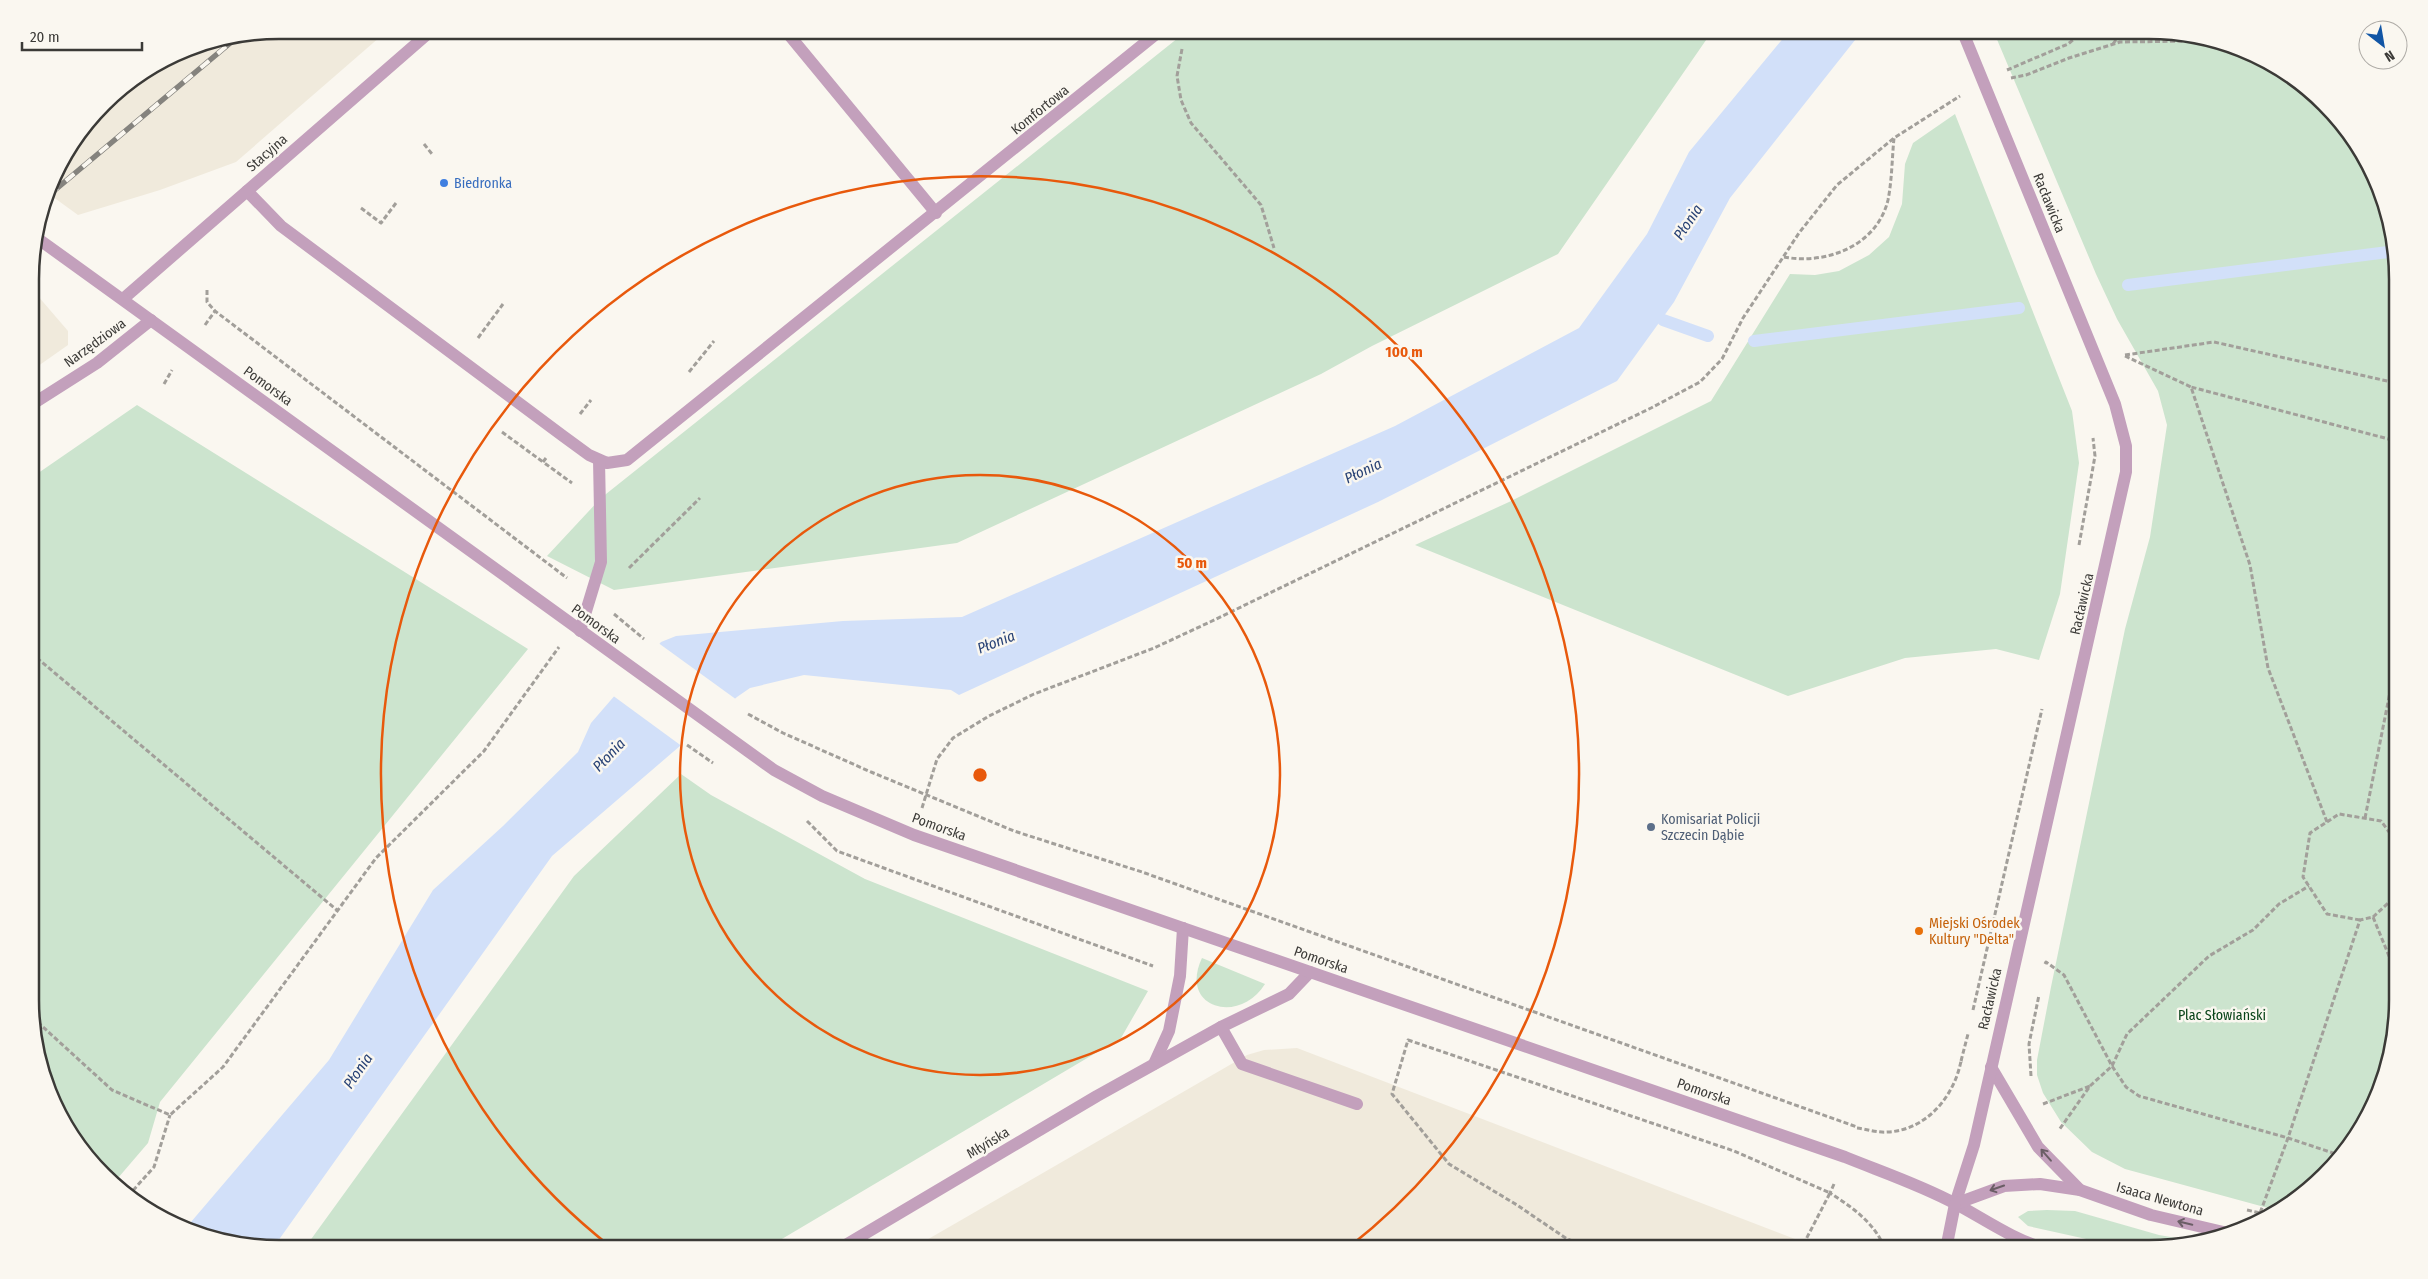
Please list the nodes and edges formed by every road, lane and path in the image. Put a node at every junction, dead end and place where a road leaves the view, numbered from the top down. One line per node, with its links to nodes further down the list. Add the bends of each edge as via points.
1 (422, 39): 17 (street, Stacyjna)
2 (792, 39): 20 (street)
3 (1150, 39): 20 (street, Komfortowa)
4 (1966, 39): 10 (street, Racławicka)
5 (2074, 39): 10 (path)
6 (2117, 39): 9 (path)
7 (2181, 41): 9 (path, via 2120,42)
8 (1184, 42): 22 (path, via 1177,76 1184,108 1204,140 1261,204)
9 (2113, 45): 10 (path, via 2026,75)
10 (1983, 82): 12 (path); 74 (street, Racławicka, via 2116,404 2126,455 2125,484)
11 (1959, 90): 12 (path)
12 (1961, 95): 13 (path); 14 (path)
13 (1964, 104)
14 (1894, 138): 23 (path, via 1837,185); 23 (path, via 1888,200 1878,224 1861,241 1834,255 1816,259)
15 (424, 144): 16 (path)
16 (432, 154)
17 (247, 190): 25 (street, Stacyjna); 28 (street, via 281,226)
18 (396, 203): 19 (path, via 382,223)
19 (361, 208)
20 (936, 213): 35 (street, Komfortowa, via 627,460 607,463)
21 (42, 241): 25 (street, Pomorska)
22 (1274, 248)
23 (1784, 257): 49 (path, via 1743,318 1722,359 1700,382 1210,622 988,716 953,738 937,760)
24 (207, 290): 40 (path, via 207,302 215,311)
25 (123, 299): 27 (street, Pomorska)
26 (503, 304): 28 (path)
27 (151, 320): 31 (street, Narzędziowa, via 97,363); 41 (street, Pomorska)
28 (461, 360): 35 (street, via 589,456)
29 (2389, 381): 30 (path, via 2214,342 2122,355)
30 (2191, 388): 34 (path); 52 (path, via 2250,565 2268,668)
31 (39, 400)
32 (502, 432): 36 (path)
33 (2093, 432): 38 (path, via 2095,456)
34 (2389, 438)
35 (599, 460): 40 (street, via 600,562)
36 (543, 462)
37 (700, 498): 39 (path)
38 (2077, 553)
39 (624, 573)
40 (590, 596): 41 (street); 42 (path)
41 (577, 628): 54 (street, Pomorska, via 774,770 822,796); 57 (path, via 484,751 376,858)
42 (646, 640)
43 (39, 660): 57 (path)
44 (2389, 697): 50 (path)
45 (2043, 705): 66 (path)
46 (742, 711): 49 (path, via 783,733)
47 (707, 759): 48 (path)
48 (715, 764)
49 (926, 795): 54 (path); 85 (path, via 1014,831 1142,872)
50 (2365, 818): 52 (path, via 2339,814); 53 (path, via 2381,821)
51 (805, 819): 64 (path, via 837,851)
52 (2327, 822): 55 (path, via 2310,833 2303,877)
53 (2389, 833)
54 (914, 835): 60 (street, Pomorska)
55 (2309, 886): 59 (path, via 2327,914); 73 (path, via 2279,904 2253,930 2209,956 2126,1034)
56 (2389, 902): 58 (path)
57 (338, 911): 83 (path, via 223,1067)
58 (2373, 917): 59 (path); 61 (path)
59 (2360, 920): 89 (path)
60 (1183, 928): 63 (street, Pomorska); 64 (street)
61 (2389, 956)
62 (2044, 971): 73 (path, via 2046,962 2064,974)
63 (1310, 972): 69 (street, Młyńska, via 1289,994); 95 (street, Pomorska, via 1815,1146)
64 (1180, 976): 72 (street, via 1169,1032)
65 (2040, 989): 76 (path, via 2029,1044)
66 (1972, 1015)
67 (40, 1024): 83 (path, via 112,1090)
68 (1970, 1025): 70 (path)
69 (1220, 1027): 72 (street, Młyńska); 80 (street, via 1242,1064)
70 (1961, 1061): 71 (path); 85 (path, via 1952,1088 1934,1112 1923,1120 1906,1129 1885,1132)
71 (1969, 1063)
72 (1154, 1064): 100 (street, Młyńska)
73 (2112, 1066): 78 (path); 89 (path, via 2126,1087 2139,1096)
74 (1991, 1067): 92 (street, Isaaca Newtona, one-way to 74, via 2038,1147); 95 (street, Racławicka, via 1974,1145)
75 (2024, 1074): 76 (path)
76 (2031, 1076): 77 (path)
77 (2033, 1084)
78 (2090, 1086): 81 (path); 86 (path)
79 (2038, 1098): 81 (path)
80 (1356, 1104)
81 (2041, 1105): 82 (path)
82 (2044, 1110)
83 (170, 1115): 93 (path, via 154,1167)
84 (2052, 1124): 86 (path)
85 (1857, 1128): 87 (path)
86 (2057, 1132): 88 (path)
87 (1854, 1136)
88 (2062, 1138)
89 (2288, 1138): 90 (path); 97 (path)
90 (2334, 1153)
91 (1834, 1184): 94 (path)
92 (2080, 1190): 95 (street, Isaaca Newtona, one-way to 95, via 2040,1184 2004,1186); 99 (street, Isaaca Newtona, one-way to 92, via 2150,1215)
93 (133, 1191)
94 (1830, 1193): 101 (path, via 1734,1151 1408,1040 1392,1094 1449,1164); 102 (path); 103 (path, via 1867,1221)
95 (1956, 1204): 104 (street, Racławicka); 105 (street)
96 (2242, 1209): 98 (path)
97 (2261, 1212)
98 (2258, 1213)
99 (2216, 1230)
100 (854, 1240)
101 (1570, 1240)
102 (1806, 1240)
103 (1880, 1240)
104 (1948, 1240)
105 (2020, 1240)

